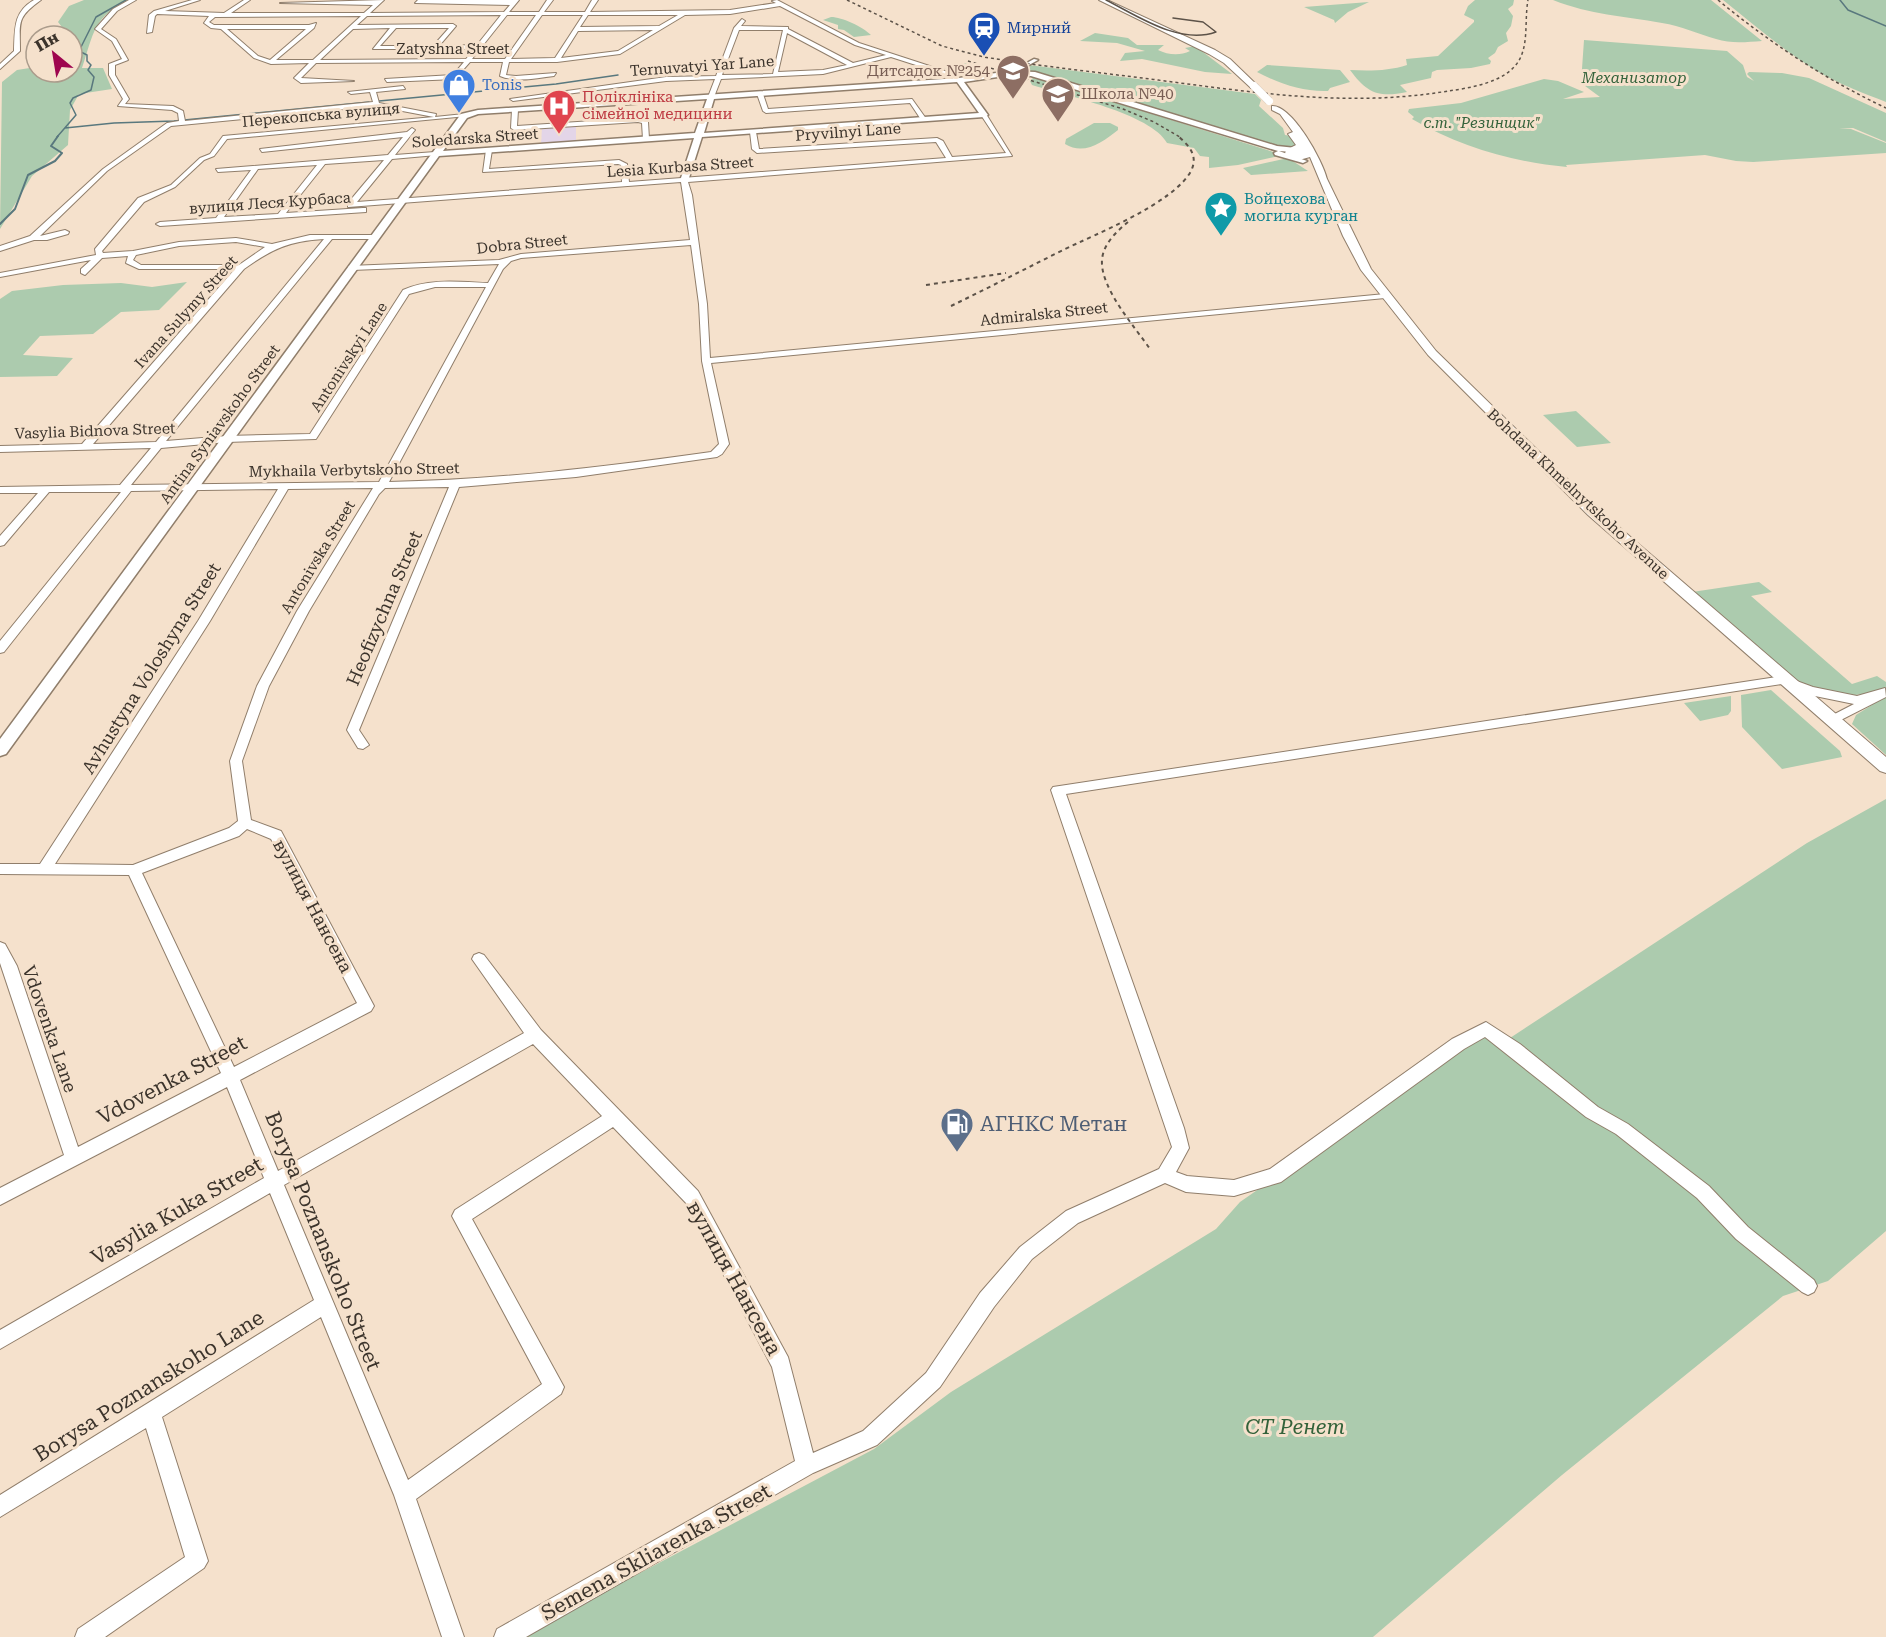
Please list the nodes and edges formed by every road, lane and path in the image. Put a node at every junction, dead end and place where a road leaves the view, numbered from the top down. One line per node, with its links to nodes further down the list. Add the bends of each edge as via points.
1 (38, 0): 47 (street, via 18,15 17,51)
2 (133, 0): 67 (street, via 115,10 98,29 114,40 125,60 112,64 112,75 126,99 121,106 173,108 181,112)
3 (197, 0): 18 (street)
4 (247, 0): 24 (street)
5 (287, 0): 14 (street, via 283,3)
6 (421, 0): 12 (street, via 418,3)
7 (550, 0): 21 (street)
8 (595, 0): 22 (street)
9 (773, 0): 16 (street)
10 (1102, 0): 43 (main road, Bohdana Khmelnytskoho Avenue)
11 (1112, 0): 43 (main road, Bohdana Khmelnytskoho Avenue, via 1197,41)
12 (474, 1): 13 (street)
13 (515, 1): 20 (street)
14 (339, 2): 15 (street)
15 (380, 2): 26 (street)
16 (781, 4): 17 (street); 38 (street, via 857,44)
17 (752, 9): 19 (street); 33 (street)
18 (156, 12): 23 (street); 35 (street)
19 (685, 13): 22 (street); 32 (street, Zatyshna Street)
20 (506, 14): 21 (street); 26 (street); 37 (street)
21 (539, 14): 22 (street); 40 (street)
22 (586, 14): 31 (street)
23 (214, 15): 24 (street); 28 (street, via 206,22)
24 (225, 15): 25 (street)
25 (325, 15): 26 (street); 29 (street)
26 (366, 15): 30 (street)
27 (395, 26): 30 (street); 36 (street, via 453,26); 36 (street, via 375,48)
28 (219, 27): 29 (street); 44 (street, Zatyshna Street, via 256,57)
29 (312, 27): 44 (street)
30 (352, 27): 45 (street)
31 (577, 28): 32 (street); 41 (street)
32 (659, 28): 41 (street, Zatyshna Street, via 620,52)
33 (737, 28): 34 (street); 51 (street)
34 (786, 30): 46 (street); 50 (street, Ternuvatyi Yar Lane, via 775,73)
35 (149, 32)
36 (435, 47): 37 (street)
37 (480, 47): 39 (street)
38 (890, 56): 46 (street, Ternuvatyi Yar Lane); 53 (street)
39 (470, 60): 40 (street, Zatyshna Street); 45 (street, Zatyshna Street); 52 (street, via 457,76 447,79)
40 (507, 60): 41 (street, Zatyshna Street); 49 (street, via 504,76)
41 (557, 60)
42 (1036, 60): 48 (street)
43 (1224, 60): 62 (main road, Bohdana Khmelnytskoho Avenue, bridge)
44 (271, 62): 45 (street, Zatyshna Street)
45 (315, 62): 54 (street, via 297,78)
46 (852, 65): 50 (street, Ternuvatyi Yar Lane)
47 (0, 67)
48 (1015, 73): 53 (street); 72 (street); 77 (street, via 1066,84)
49 (554, 74)
50 (785, 75): 51 (street, Ternuvatyi Yar Lane)
51 (717, 79): 59 (street); 60 (street, Ternuvatyi Yar Lane, via 666,79)
52 (387, 80)
53 (959, 80): 58 (street); 65 (street)
54 (351, 81)
55 (426, 86): 56 (street)
56 (373, 91): 57 (street); 61 (street)
57 (351, 92)
58 (760, 94): 59 (street); 68 (street, via 766,111 912,101)
59 (711, 97): 63 (street); 73 (street)
60 (513, 99)
61 (376, 104): 66 (street); 67 (street)
62 (1272, 104): 77 (main road, Bohdana Khmelnytskoho Avenue, via 1301,146); 79 (main road, Bohdana Khmelnytskoho Avenue, via 1282,112)
63 (514, 110): 64 (street); 74 (street, via 514,128 638,120 645,122)
64 (464, 116): 66 (street); 78 (street, Antina Syniavskoho Street)
65 (984, 116): 68 (street, Soledarska Street); 81 (street, Lesia Kurbasa Street, via 1010,155)
66 (448, 117): 69 (street)
67 (181, 120): 95 (street, via 169,124 105,170)
68 (924, 120): 70 (street, Soledarska Street)
69 (419, 121): 71 (street); 100 (street, Перекопська вулиця, via 225,137 212,154 173,186 141,200 98,251)
70 (753, 132): 73 (street, Soledarska Street); 81 (street, Pryvilnyi Lane, via 757,151 937,140)
71 (409, 134): 75 (street); 80 (street)
72 (1220, 134): 77 (street); 79 (street)
73 (698, 136): 74 (street, Soledarska Street); 85 (street)
74 (646, 139): 76 (street, Soledarska Street)
75 (262, 150)
76 (489, 150): 78 (street, Soledarska Street); 86 (street, via 485,171 619,162 624,164)
77 (1293, 153): 79 (main road, Bohdana Khmelnytskoho Avenue)
78 (435, 154): 80 (street, Soledarska Street); 87 (street, Antina Syniavskoho Street)
79 (1307, 155): 107 (main road, Bohdana Khmelnytskoho Avenue, via 1359,258)
80 (391, 157): 82 (street, Soledarska Street); 88 (street, Lesia Kurbasa Street, via 351,205)
81 (950, 160): 85 (street, Lesia Kurbasa Street)
82 (323, 162): 83 (street, Soledarska Street); 89 (street)
83 (256, 167): 84 (street, Soledarska Street); 90 (street)
84 (218, 170)
85 (684, 181): 86 (street, Lesia Kurbasa Street); 96 (street)
86 (626, 184): 87 (street, Lesia Kurbasa Street)
87 (400, 203): 88 (street, Lesia Kurbasa Street); 94 (street, Antina Syniavskoho Street)
88 (382, 204): 89 (street, вулиця Леся Курбаса, via 344,213)
89 (280, 216): 90 (street, вулиця Леся Курбаса)
90 (219, 219): 91 (street, вулиця Леся Курбаса)
91 (160, 224)
92 (65, 232): 95 (street)
93 (330, 236): 94 (street, Ivana Sulymy Street); 97 (street, Ivana Sulymy Street); 110 (street, Antina Syniavskoho Street)
94 (375, 237): 103 (street, Antina Syniavskoho Street)
95 (33, 238): 98 (street)
96 (695, 242): 101 (street, Dobra Street); 108 (street)
97 (273, 246): 99 (street, via 215,241); 102 (street, Ivana Sulymy Street)
98 (0, 249)
99 (133, 253): 100 (street); 102 (street, via 129,261 139,267)
100 (100, 256): 104 (street); 105 (street)
101 (508, 260): 103 (street, Dobra Street); 106 (street, Antonivska Street)
102 (241, 267): 111 (street, Ivana Sulymy Street)
103 (352, 268): 109 (street, Antina Syniavskoho Street)
104 (85, 273)
105 (0, 275)
106 (492, 285): 109 (street, Antonivskyi Lane, via 425,285 406,292 313,437); 114 (street, Antonivska Street)
107 (1384, 296): 108 (street, Admiralska Street); 123 (main road, Bohdana Khmelnytskoho Avenue, via 1431,353 1531,452 1637,552)
108 (706, 361): 113 (street, Mykhaila Verbytskoho Street, via 724,444 719,452 707,457 576,474)
109 (227, 439): 110 (street, Vasylia Bidnova Street); 117 (street, Antina Syniavskoho Street)
110 (159, 445): 111 (street, Vasylia Bidnova Street); 116 (street, Antina Syniavskoho Street)
111 (86, 447): 112 (street, Vasylia Bidnova Street)
112 (0, 449)
113 (455, 484): 114 (street, Mykhaila Verbytskoho Street); 126 (street, Heofizychna Street, via 353,730)
114 (382, 485): 115 (street, Mykhaila Verbytskoho Street); 129 (street, Antonivska Street, via 303,611 263,686 236,761)
115 (285, 486): 117 (street, Mykhaila Verbytskoho Street); 131 (street, Avhustyna Voloshyna Street, via 204,621)
116 (124, 487): 117 (street, Mykhaila Verbytskoho Street); 119 (street, Mykhaila Verbytskoho Street); 122 (street, Antina Syniavskoho Street, via 126,492)
117 (193, 487): 127 (street, Antina Syniavskoho Street)
118 (0, 490): 119 (street, Mykhaila Verbytskoho Street)
119 (46, 490): 120 (street)
120 (4, 534): 121 (street)
121 (0, 543)
122 (1, 647)
123 (1783, 680): 124 (street, via 1810,691 1857,700); 125 (main road, Bohdana Khmelnytskoho Avenue); 140 (street, via 1058,790 1176,1128 1181,1148)
124 (1885, 692): 125 (street)
125 (1831, 721): 128 (main road, Bohdana Khmelnytskoho Avenue)
126 (363, 745)
127 (0, 750)
128 (1886, 767)
129 (245, 823): 132 (street, via 234,832); 135 (street, вулиця Нансена, via 276,835)
130 (0, 868): 131 (street)
131 (45, 868): 132 (street)
132 (134, 870): 137 (street, Borysa Poznanskoho Street)
133 (0, 948): 139 (street, Vdovenka Lane)
134 (479, 959): 136 (street, вулиця Нансена)
135 (366, 1006): 137 (street, Vdovenka Street)
136 (535, 1035): 138 (street, вулиця Нансена); 141 (street, Vasylia Kuka Street)
137 (230, 1075): 139 (street, Vdovenka Street); 141 (street, Borysa Poznanskoho Street)
138 (613, 1118): 147 (street, вулиця Нансена, via 692,1197 781,1364); 148 (street, via 461,1216 554,1387)
139 (73, 1157): 142 (street, Vdovenka Street)
140 (1165, 1175): 143 (street, via 1186,1184 1234,1188 1275,1176 1441,1056 1486,1029 1703,1192 1742,1233); 147 (street, Semena Skliarenka Street, via 1072,1217 1026,1253 987,1300 933,1380 870,1438)
141 (273, 1182): 144 (street, Borysa Poznanskoho Street); 145 (street, Vasylia Kuka Street)
142 (0, 1197)
143 (1808, 1286)
144 (324, 1305): 146 (street, Borysa Poznanskoho Lane); 148 (street, Borysa Poznanskoho Street)
145 (0, 1340)
146 (151, 1413): 149 (street, Borysa Poznanskoho Lane); 150 (street, via 197,1561)
147 (806, 1466): 152 (street, Semena Skliarenka Street)
148 (405, 1495): 151 (street, Borysa Poznanskoho Street)
149 (0, 1507)
150 (86, 1637)
151 (453, 1637)
152 (505, 1637)

